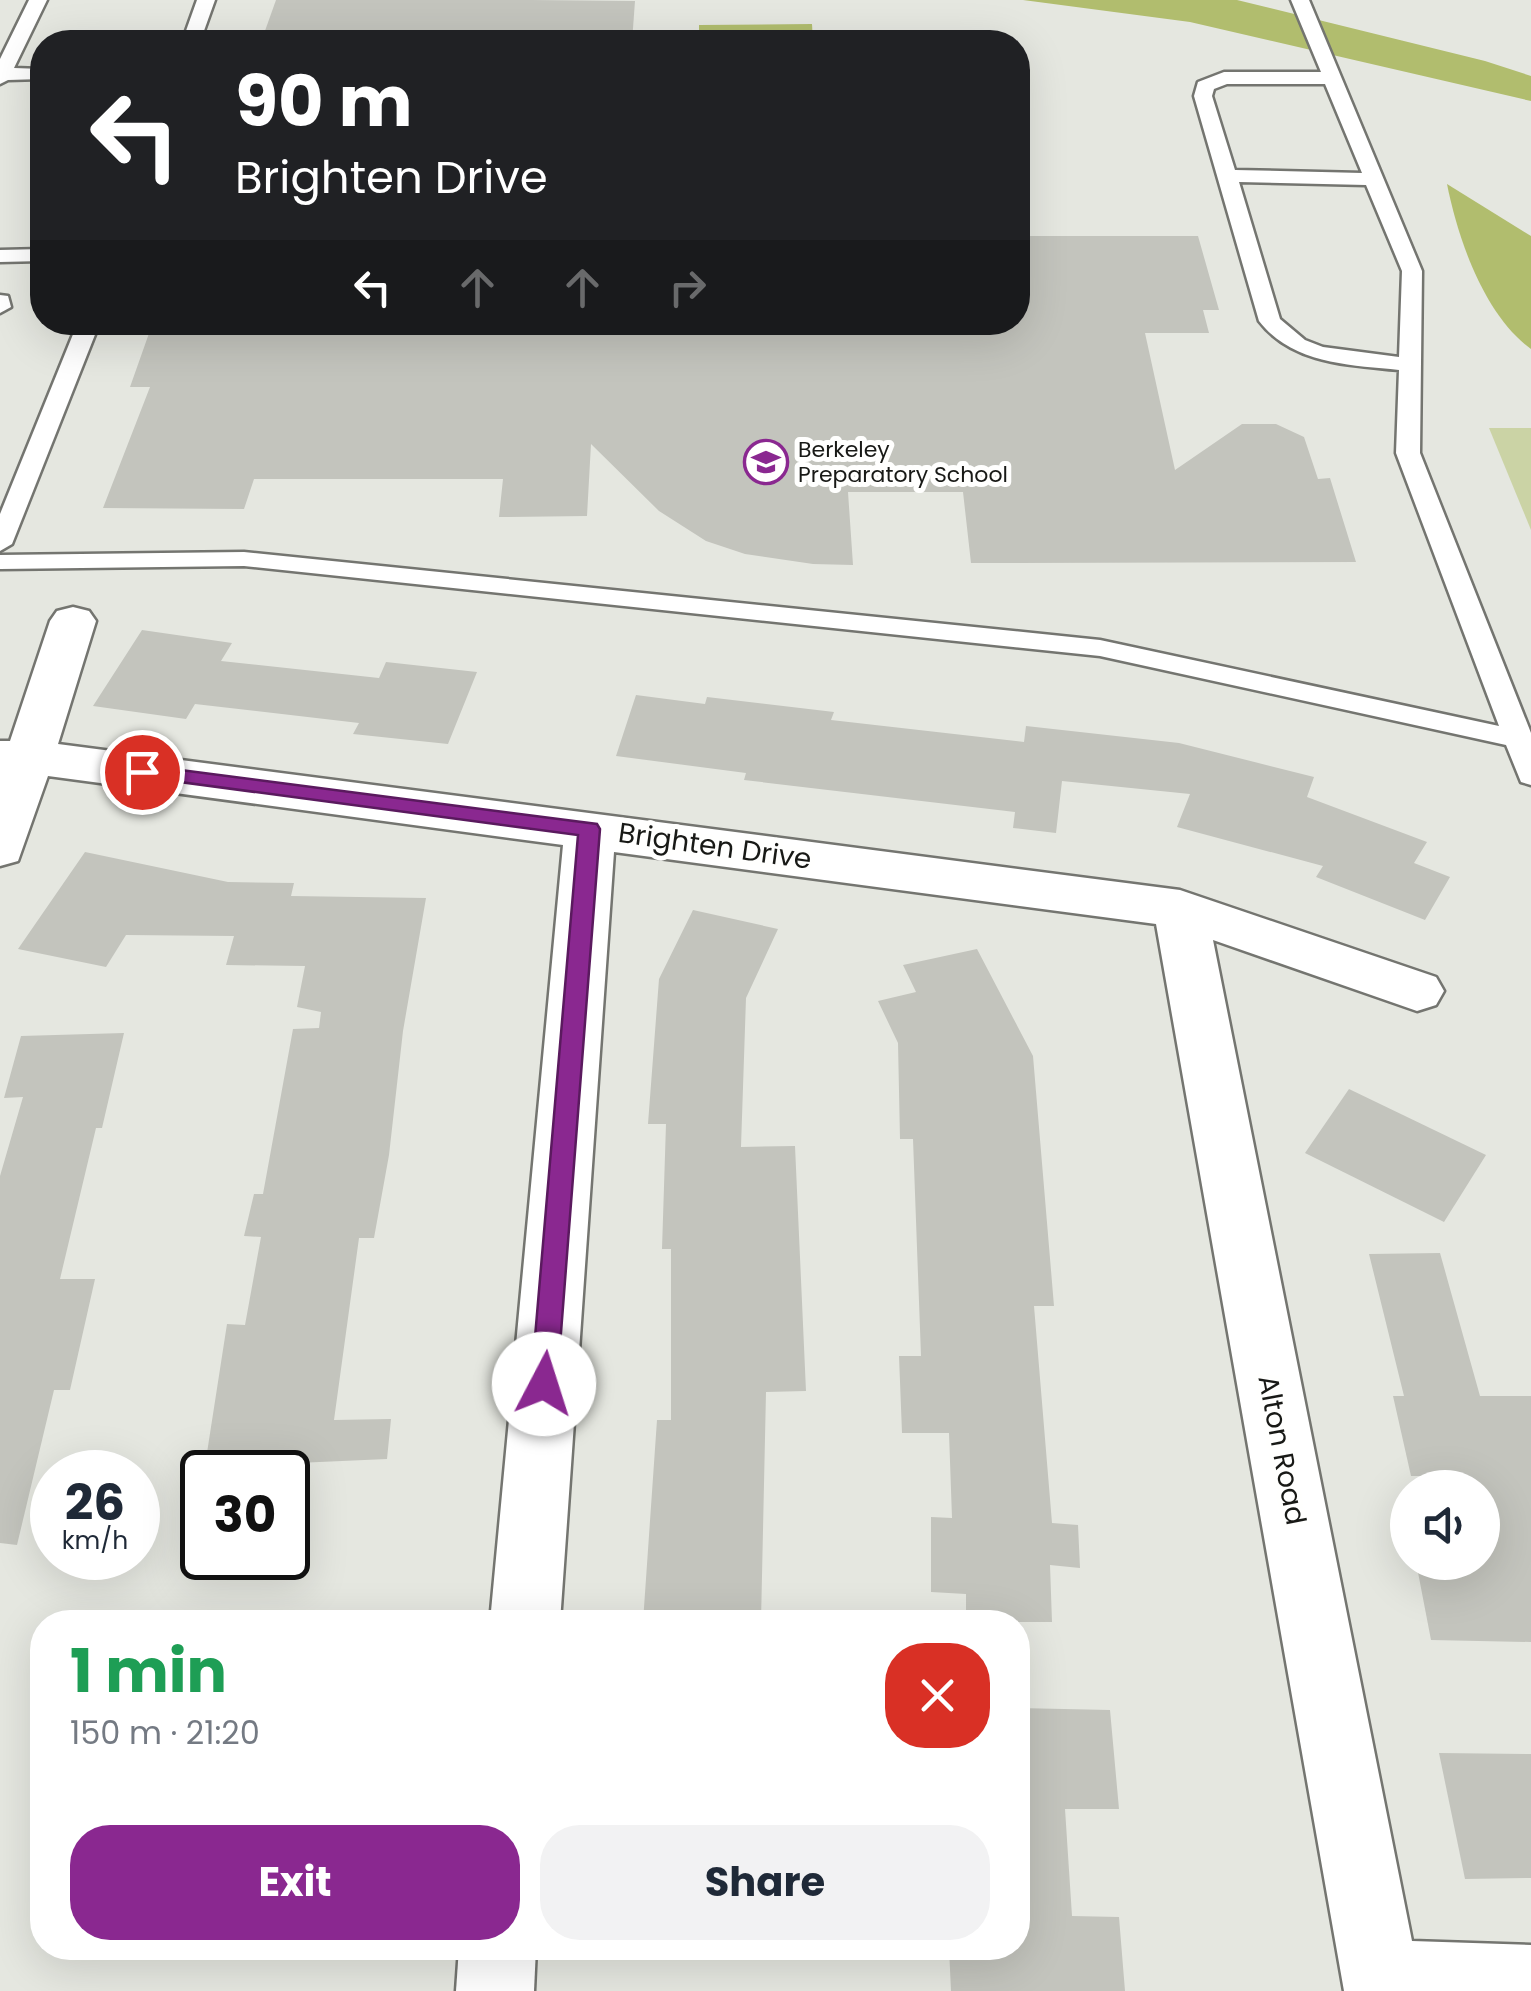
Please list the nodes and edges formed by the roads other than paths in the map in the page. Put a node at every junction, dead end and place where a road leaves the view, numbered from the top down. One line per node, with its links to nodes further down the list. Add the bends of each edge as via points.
1 (38, 0): 7 (lane)
2 (206, 0): 4 (lane)
3 (1300, 0): 5 (lane)
4 (195, 30)
5 (1330, 67): 8 (lane, via 1204,86); 9 (lane)
6 (30, 75): 7 (lane)
7 (1, 76)
8 (1225, 176): 9 (lane); 13 (lane, via 1270,321 1281,337 1310,350)
9 (1375, 179): 13 (lane, via 1412,271)
10 (30, 255): 11 (lane)
11 (0, 256)
12 (84, 335): 14 (lane)
13 (1410, 364): 17 (lane, via 1408,452)
14 (0, 544)
15 (0, 562): 17 (lane, via 244,559 1100,648)
16 (73, 621): 18 (street)
17 (1525, 742): 19 (lane)
18 (15, 757): 20 (street, Brighten Drive); 21 (street)
19 (1531, 776)
20 (590, 829): 22 (street, Brighten Drive); 24 (street)
21 (0, 848)
22 (1180, 909): 23 (street, Brighten Drive); 27 (street, Alton Road)
23 (1417, 991)
24 (526, 1610)
25 (497, 1960): 28 (street)
26 (1531, 1984): 27 (street)
27 (1382, 1985)
28 (494, 1991)

